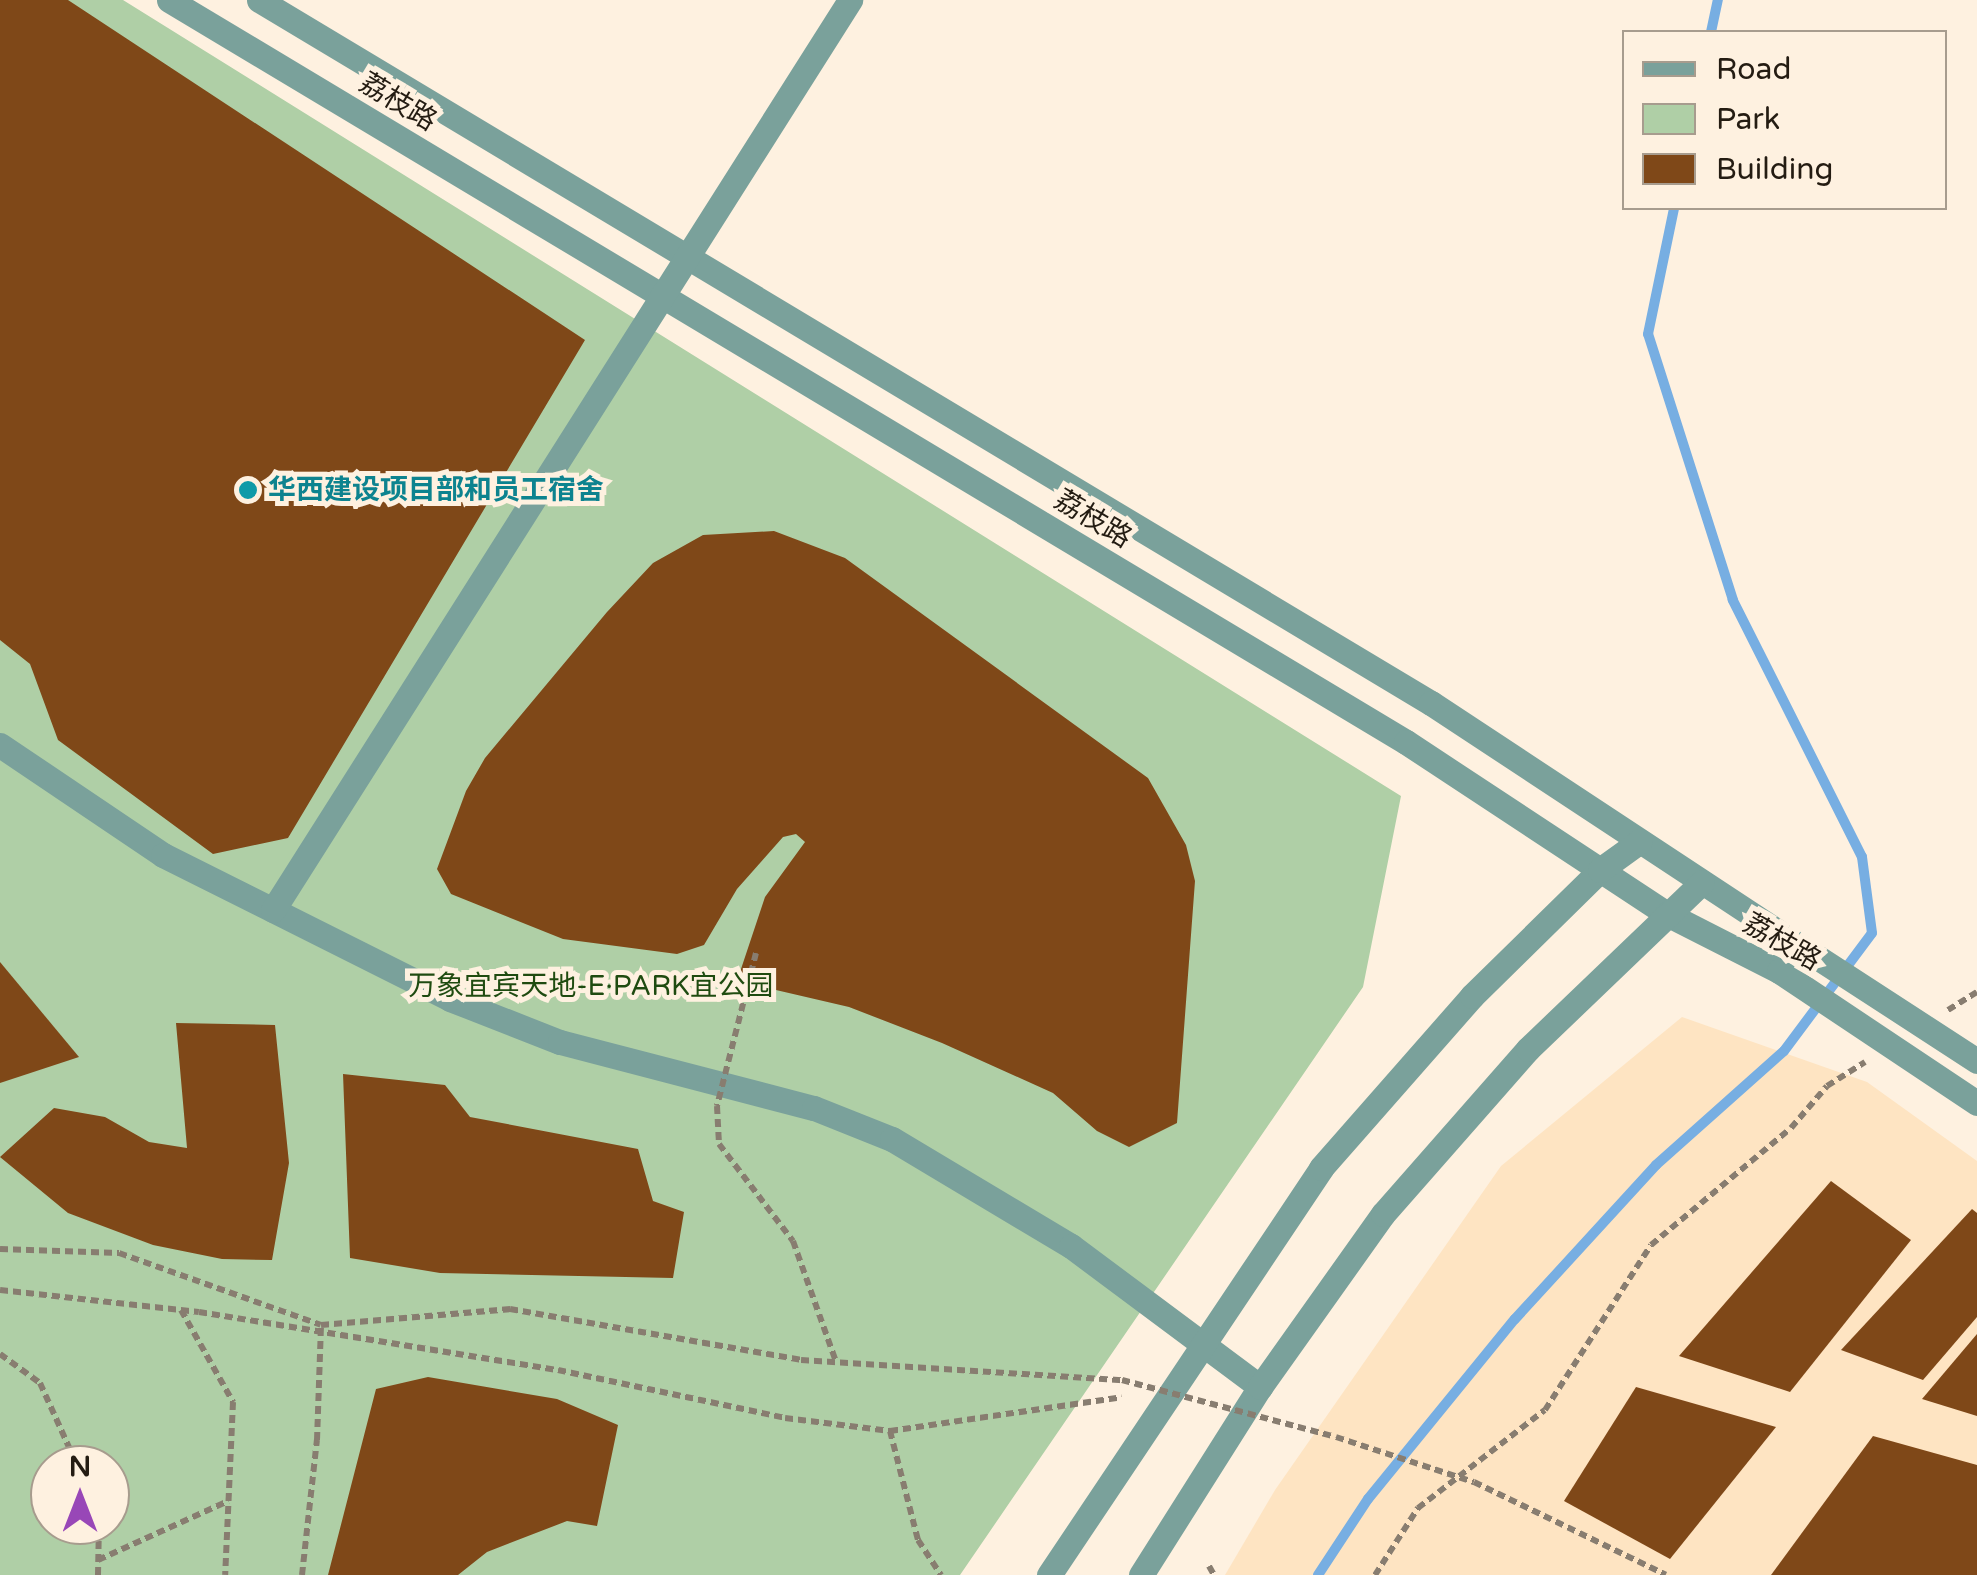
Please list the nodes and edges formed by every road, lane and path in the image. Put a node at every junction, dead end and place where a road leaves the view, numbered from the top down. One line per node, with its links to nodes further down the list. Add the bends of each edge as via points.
1 (169, 0): 5 (street, 荔枝路)
2 (259, 0): 4 (street, 荔枝路)
3 (850, 0): 4 (street)
4 (691, 259): 5 (street); 7 (street, 荔枝路, via 1432,703)
5 (666, 298): 8 (street, 荔枝路, via 1406,742); 10 (street)
6 (0, 746): 10 (street, via 162,855)
7 (1640, 841): 8 (street); 9 (street, 荔枝路)
8 (1600, 870): 11 (street, 荔枝路); 22 (street, via 1402,1072 1321,1168)
9 (1702, 882): 11 (street); 16 (street, 荔枝路, bridge)
10 (274, 910): 22 (street, via 450,999 560,1042 814,1108 892,1139 1071,1246)
11 (1667, 914): 17 (street, 荔枝路, bridge, via 1779,972); 25 (street, via 1460,1122 1382,1214)
12 (756, 952): 24 (path, bridge, via 717,1106 720,1144 793,1241)
13 (1977, 992): 14 (path)
14 (1944, 1013)
15 (1877, 1055): 40 (path, via 1827,1086 1791,1128 1651,1245 1545,1410 1418,1508)
16 (1977, 1061)
17 (1977, 1103)
18 (0, 1249): 21 (path, bridge, via 119,1253)
19 (0, 1290): 20 (path)
20 (180, 1309): 27 (path, via 558,1370 786,1418); 29 (path, via 233,1402)
21 (321, 1325): 24 (path, bridge, via 510,1309 697,1345); 35 (path, bridge)
22 (1201, 1341): 25 (street); 37 (street)
23 (0, 1354): 28 (path, via 40,1383)
24 (836, 1362): 41 (path, bridge, via 1122,1380 1221,1404 1474,1482)
25 (1260, 1387): 38 (street)
26 (1122, 1397): 27 (path)
27 (890, 1430): 36 (path, via 918,1540)
28 (67, 1445)
29 (228, 1502): 31 (path); 34 (path)
30 (98, 1545): 31 (path)
31 (98, 1560): 33 (path)
32 (1209, 1566): 39 (path)
33 (98, 1575)
34 (225, 1575)
35 (302, 1575)
36 (941, 1575)
37 (1049, 1575)
38 (1141, 1575)
39 (1214, 1575)
40 (1375, 1575)
41 (1666, 1575)

